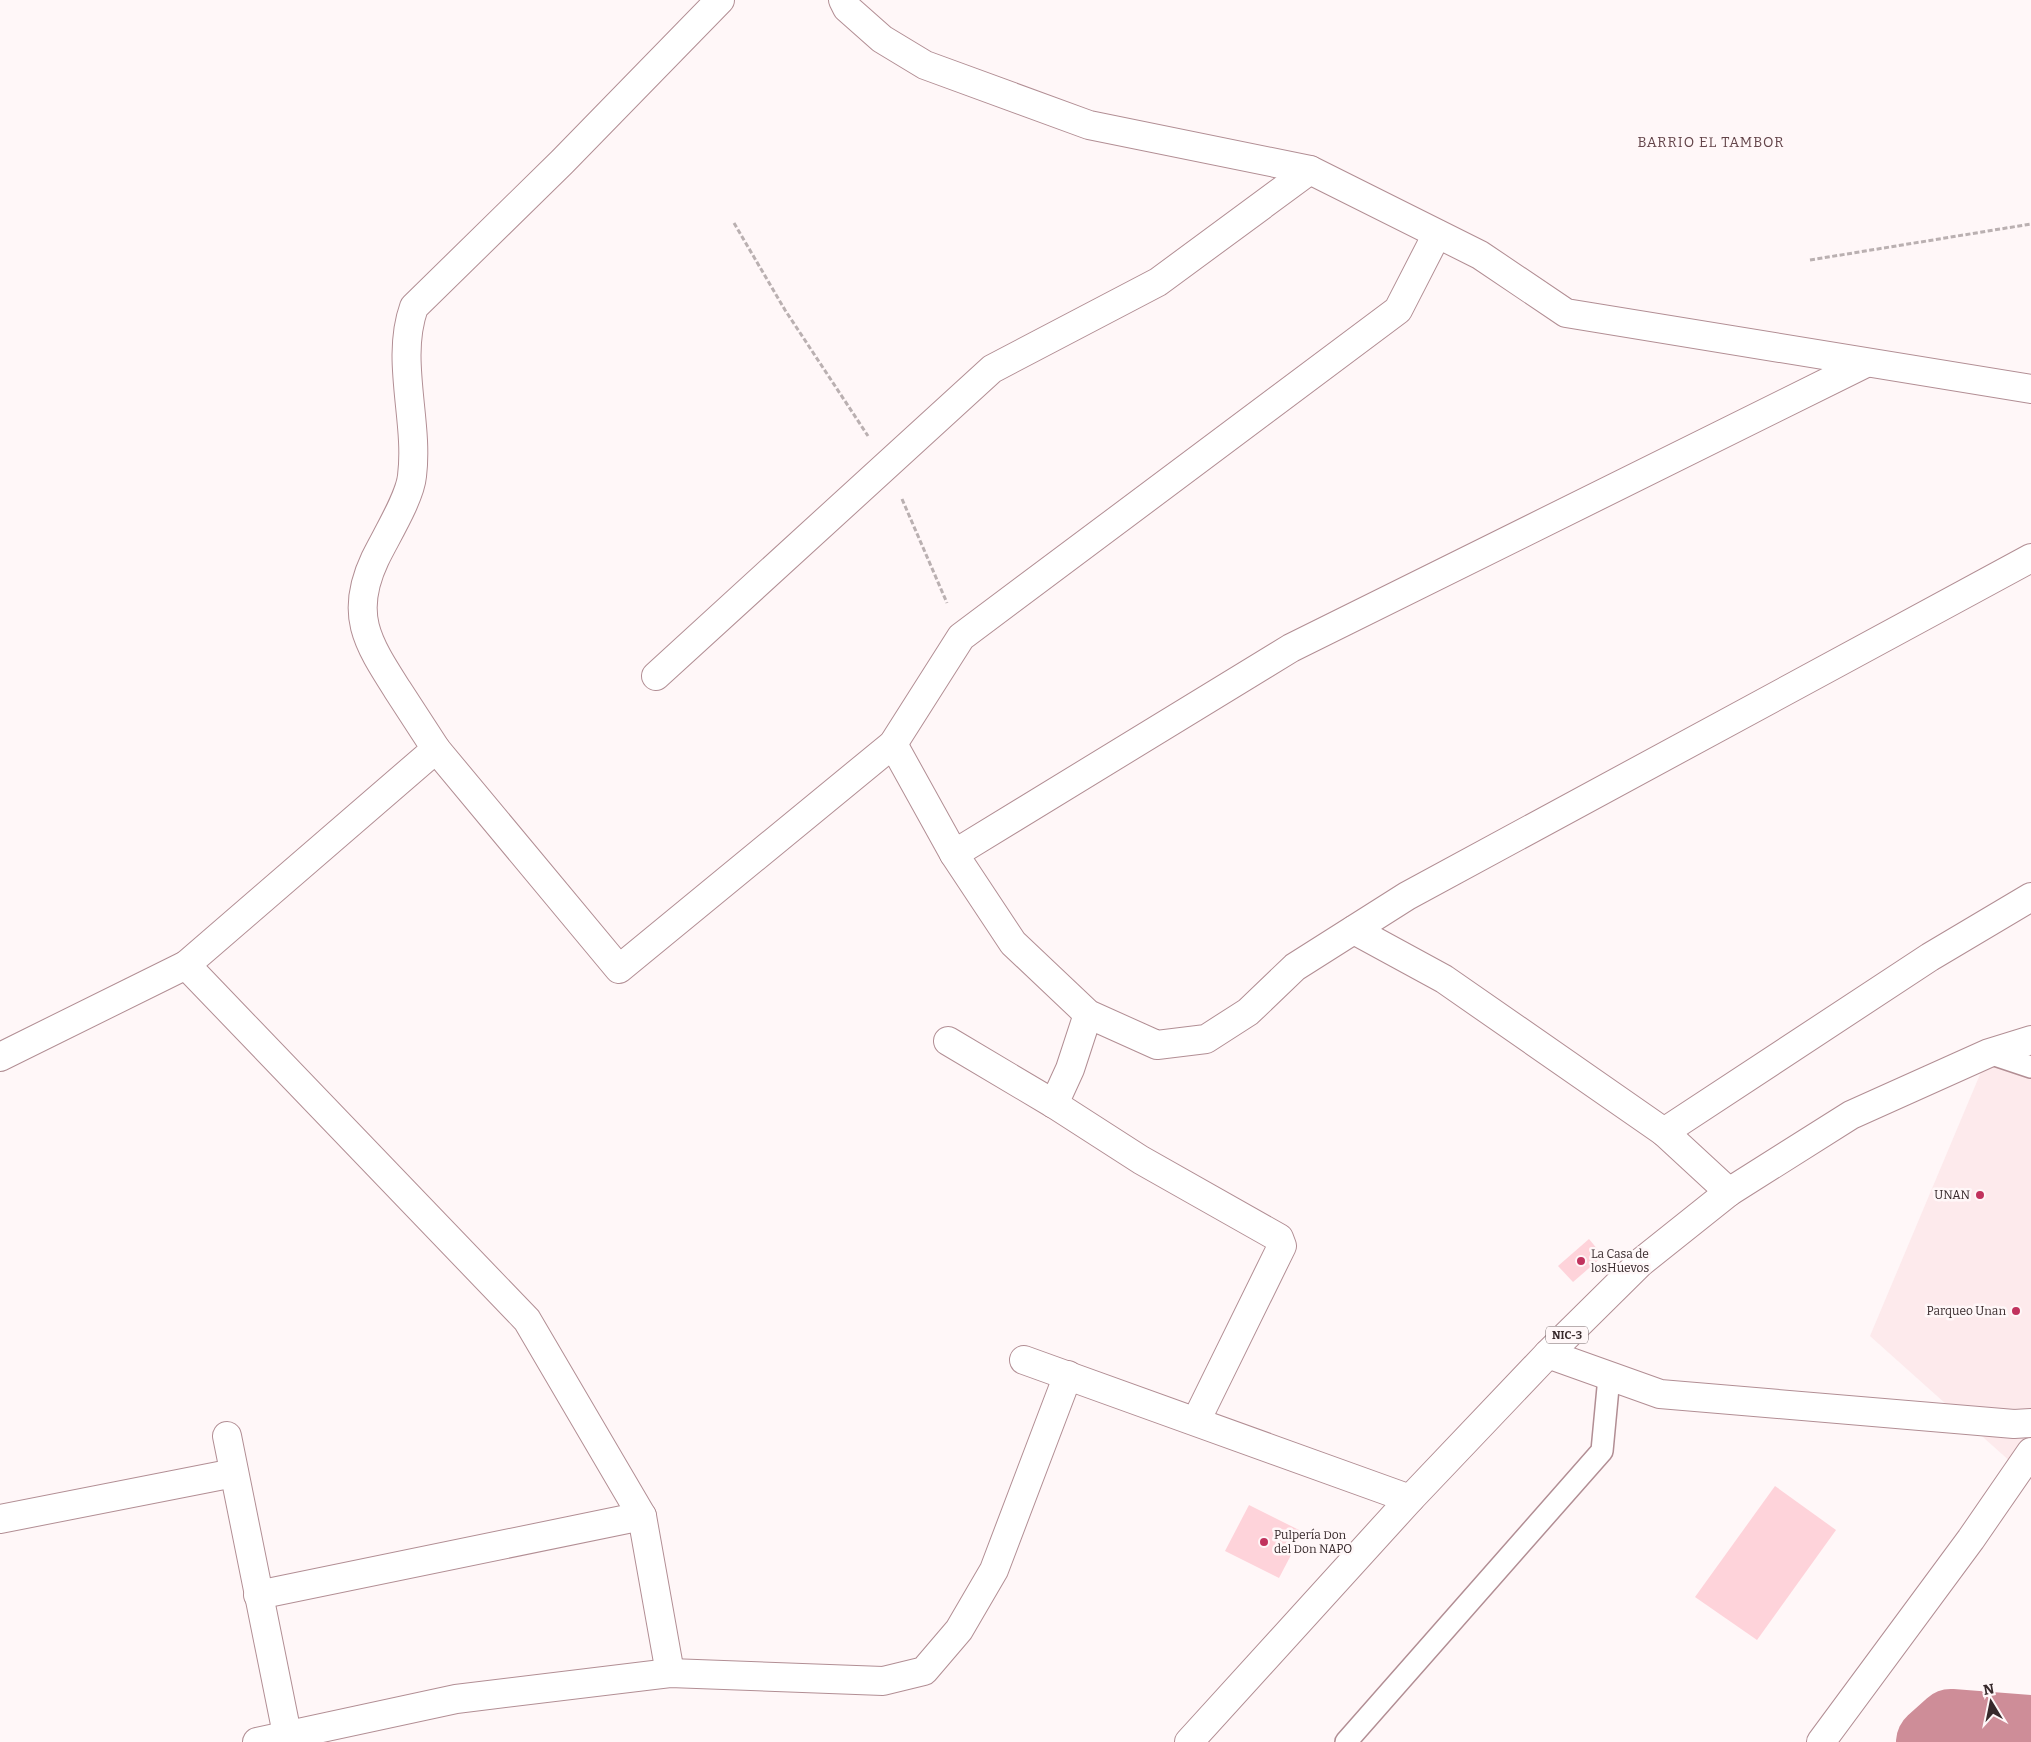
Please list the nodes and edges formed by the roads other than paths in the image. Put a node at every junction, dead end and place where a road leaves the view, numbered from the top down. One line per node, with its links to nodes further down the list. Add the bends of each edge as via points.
1 (720, 0): 10 (street, via 414,307 407,327 412,478 369,573 363,611 371,650)
2 (843, 0): 3 (street, via 847,8 882,39 925,65 1089,126)
3 (1310, 170): 4 (street); 8 (street, via 1158,282 992,369)
4 (1437, 234): 5 (street, via 1480,255 1566,313); 9 (street, via 1398,310 962,637)
5 (1866, 363): 6 (street); 11 (street, via 1291,648)
6 (2031, 389)
7 (2031, 558): 13 (street, via 1416,892)
8 (656, 676)
9 (893, 744): 10 (street, via 619,969); 11 (street)
10 (436, 749): 14 (street)
11 (954, 854): 15 (street, via 1013,943)
12 (2028, 904): 22 (street, via 1930,957)
13 (1354, 930): 15 (street, via 1295,967 1248,1012 1206,1039 1156,1045); 22 (street, via 1444,979)
14 (186, 965): 19 (street); 34 (street, via 526,1320)
15 (1088, 1014): 21 (street, via 1070,1069)
16 (2031, 1040): 18 (street, NIC-3)
17 (948, 1042): 21 (street)
18 (1989, 1053): 20 (lane); 23 (street, NIC-3, via 1851,1115)
19 (0, 1057)
20 (2031, 1067)
21 (1054, 1104): 28 (street, via 1141,1160 1279,1238 1282,1246)
22 (1664, 1132): 23 (street)
23 (1728, 1192): 24 (street, NIC-3, via 1640,1263)
24 (1548, 1354): 27 (street); 33 (street, NIC-3)
25 (1024, 1360): 26 (street)
26 (1068, 1375): 28 (street); 37 (street, via 994,1570 959,1630 924,1671 882,1681)
27 (1609, 1377): 29 (street, via 1660,1394); 41 (lane, via 1602,1451)
28 (1196, 1421): 33 (street)
29 (2031, 1423)
30 (227, 1436): 32 (street)
31 (2031, 1452): 42 (street)
32 (234, 1473): 35 (street); 36 (street)
33 (1410, 1499): 40 (street, NIC-3)
34 (642, 1516): 36 (street); 37 (street)
35 (0, 1519)
36 (258, 1595): 38 (street)
37 (670, 1673): 38 (street, via 456,1699)
38 (287, 1734): 39 (street)
39 (257, 1742)
40 (1189, 1742)
41 (1346, 1742)
42 (1821, 1742)

